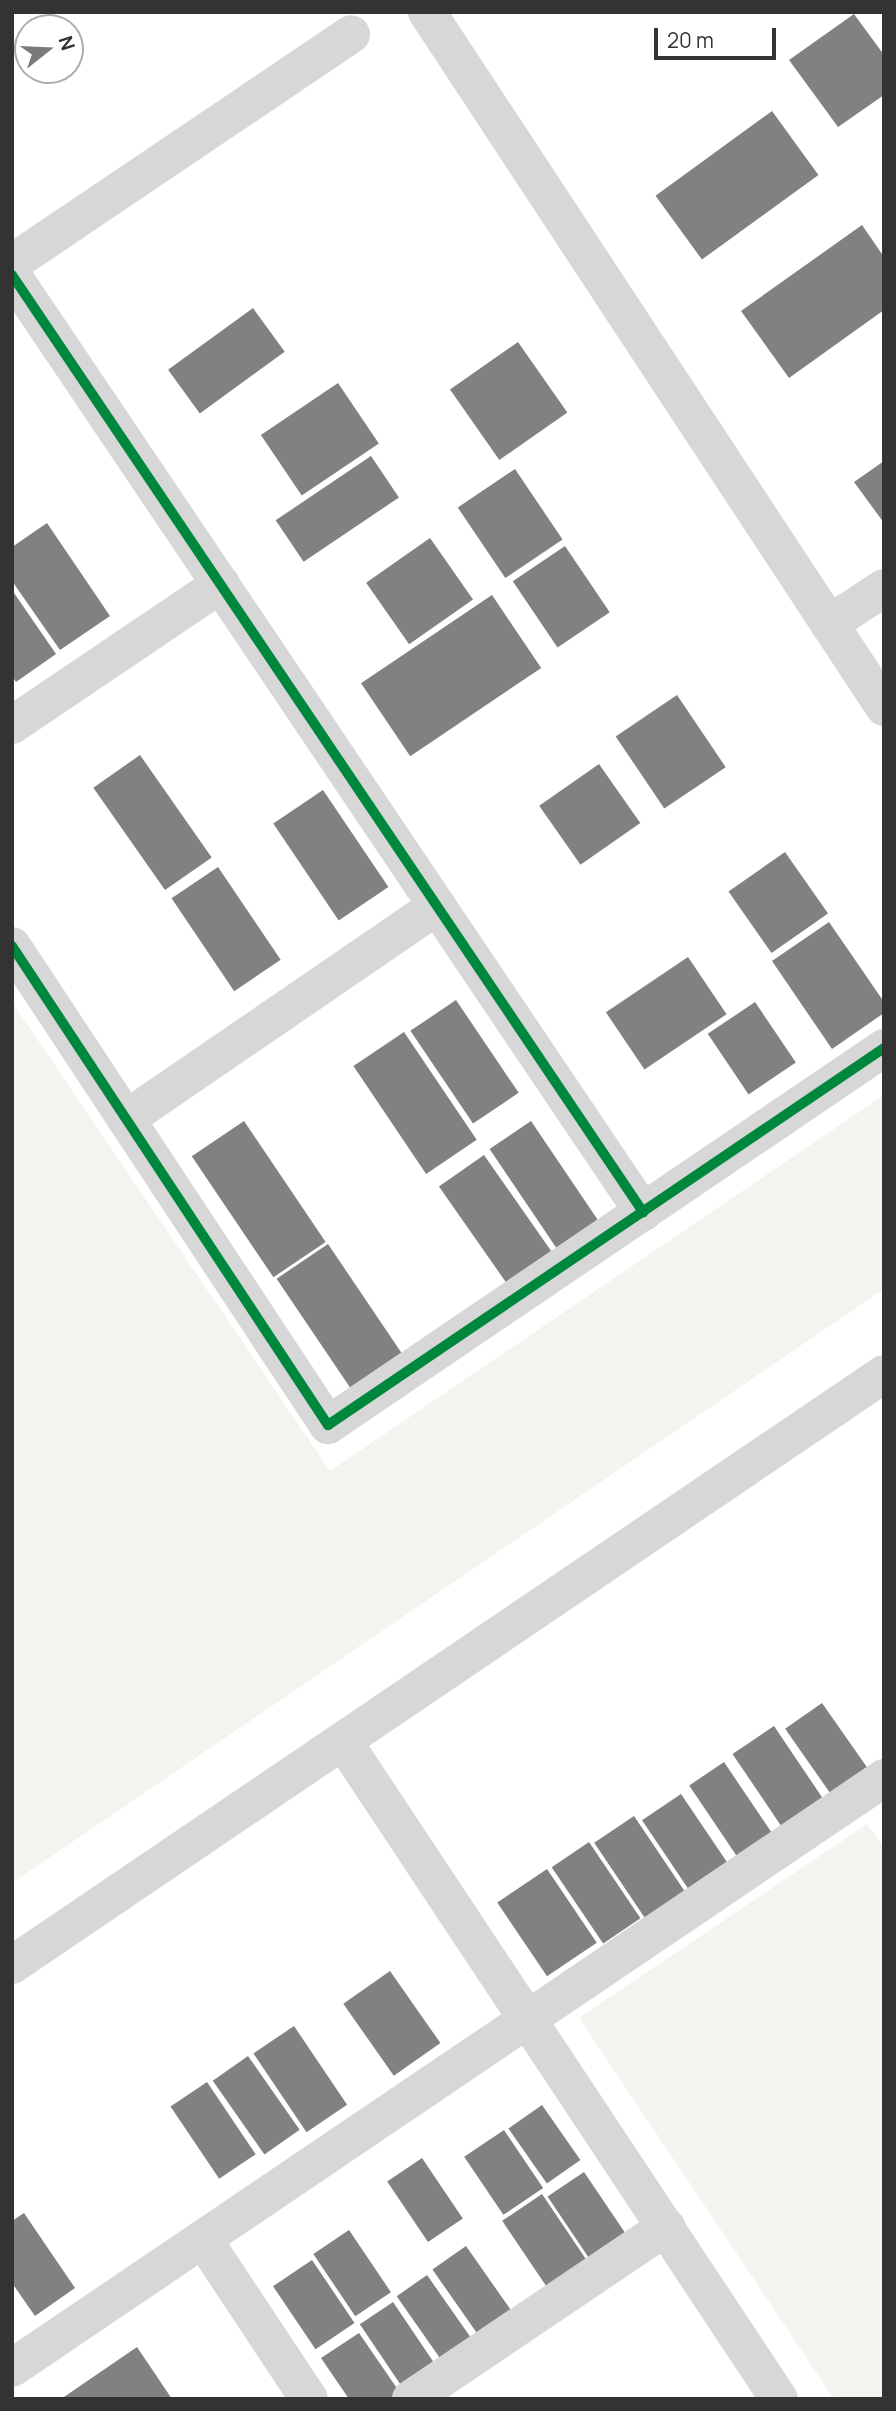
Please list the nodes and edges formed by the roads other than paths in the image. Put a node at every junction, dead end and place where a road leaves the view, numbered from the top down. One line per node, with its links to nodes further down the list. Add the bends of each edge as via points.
1 (427, 12): 7 (street)
2 (351, 34): 3 (street)
3 (12, 263)
4 (12, 275): 5 (street)
5 (220, 584): 9 (street); 10 (street)
6 (884, 588): 7 (street)
7 (829, 624): 8 (street)
8 (884, 707)
9 (12, 725)
10 (437, 906): 13 (street); 14 (street)
11 (12, 946): 13 (street)
12 (884, 1048): 14 (street)
13 (126, 1119): 14 (street, via 328,1425)
14 (643, 1212)
15 (884, 1374): 16 (street)
16 (343, 1741): 18 (street); 19 (street)
17 (884, 1778): 19 (street)
18 (12, 1965)
19 (528, 2019): 20 (street); 21 (street)
20 (666, 2227): 24 (street); 25 (street)
21 (202, 2239): 22 (street); 23 (street)
22 (12, 2368)
23 (309, 2399)
24 (411, 2399)
25 (779, 2399)

